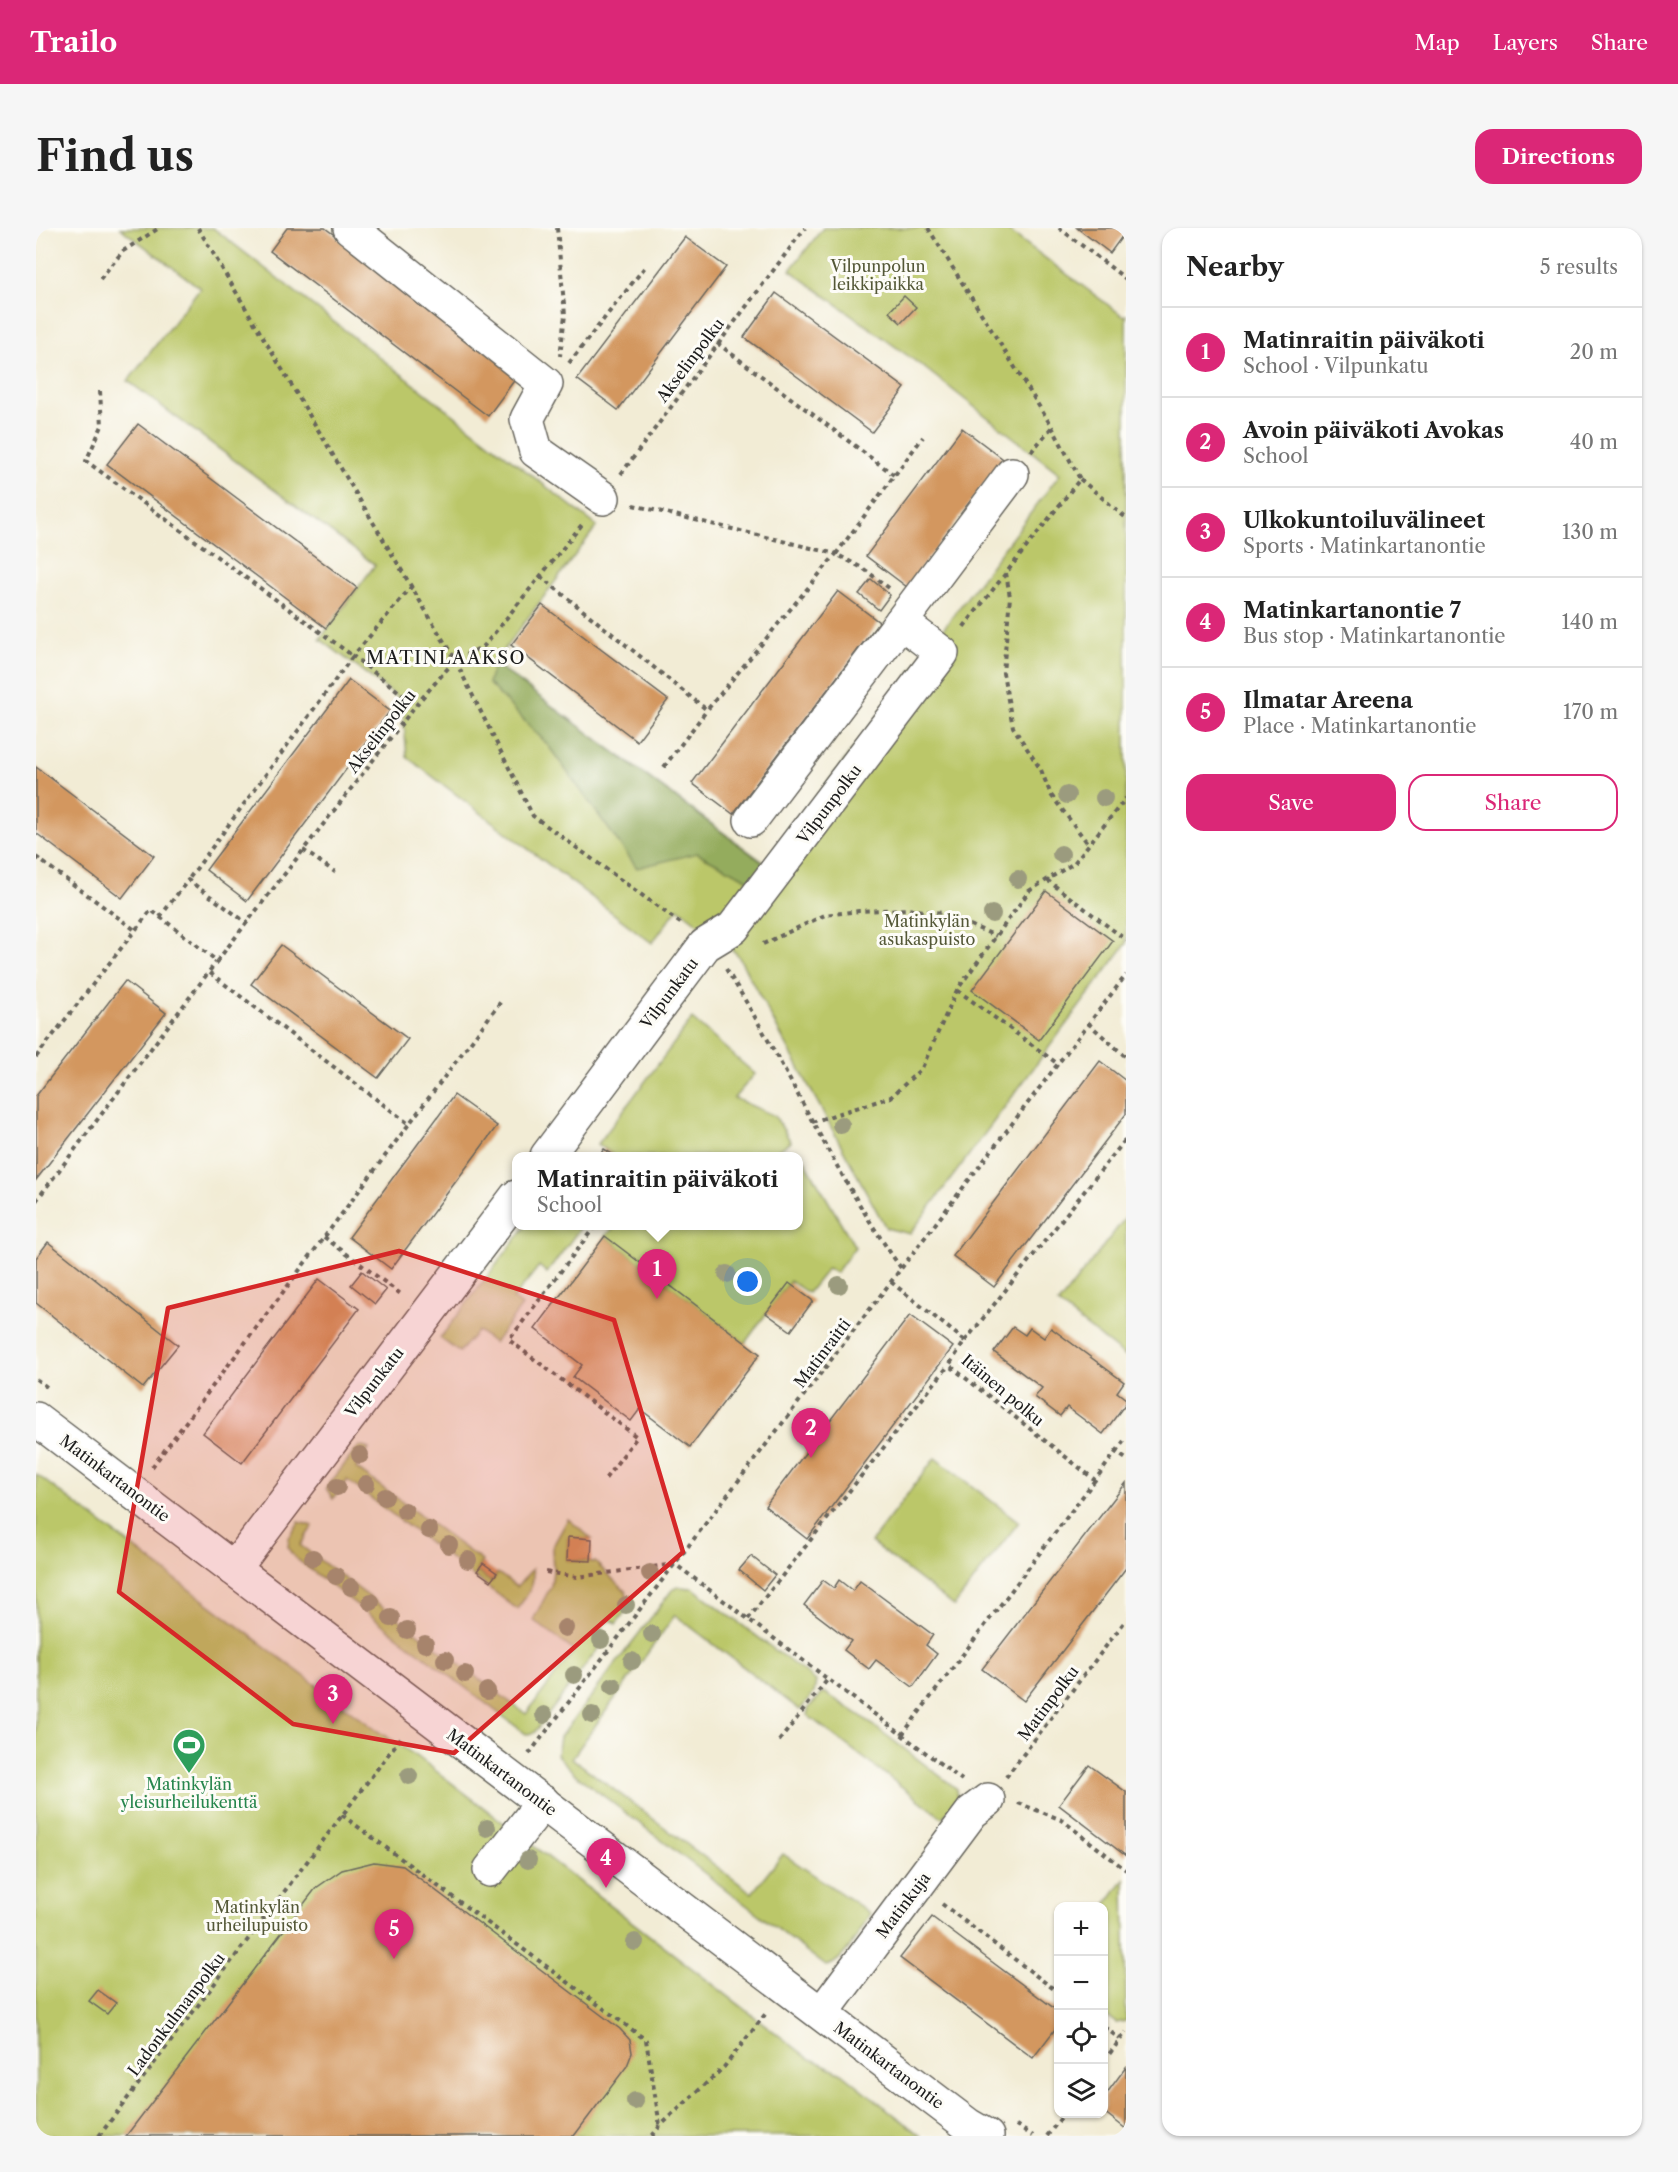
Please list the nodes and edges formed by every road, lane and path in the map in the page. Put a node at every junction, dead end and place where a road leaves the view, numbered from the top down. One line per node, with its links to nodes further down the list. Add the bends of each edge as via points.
1 (159, 228): 8 (path, via 123,251)
2 (198, 228): 23 (path)
3 (350, 228): 11 (street)
4 (557, 228): 11 (path, via 565,315)
5 (806, 228): 10 (path, Akselinpolku)
6 (1059, 228): 9 (path)
7 (645, 267): 11 (path)
8 (100, 279)
9 (1126, 279)
10 (717, 343): 15 (path); 17 (path, Akselinpolku)
11 (552, 379): 17 (street, via 527,419 536,451)
12 (100, 391): 25 (path, via 102,426 86,461)
13 (923, 437): 15 (path)
14 (1011, 474): 24 (street)
15 (895, 475): 19 (path)
16 (1080, 479): 18 (path)
17 (603, 498): 19 (path); 22 (path, Akselinpolku)
18 (1126, 518)
19 (836, 554): 20 (path); 28 (path)
20 (864, 569)
21 (1006, 572): 32 (path, via 1010,597 1003,673 1013,727 1041,770 1051,795)
22 (540, 576): 26 (path, Akselinpolku, via 484,646); 28 (path)
23 (412, 585): 25 (path); 26 (path)
24 (901, 622): 31 (street); 43 (street, Vilpunpolku, via 942,653 733,928)
25 (353, 656): 27 (path); 36 (path)
26 (455, 660): 27 (path, Akselinpolku); 43 (path, via 533,816)
27 (416, 705): 33 (path, Akselinpolku)
28 (707, 710): 29 (path)
29 (664, 767)
30 (1126, 798): 32 (path)
31 (751, 820)
32 (1089, 845): 37 (path, via 1074,863)
33 (303, 850): 35 (path); 39 (path, Akselinpolku)
34 (36, 857): 40 (path)
35 (334, 872)
36 (188, 880): 38 (path); 39 (path)
37 (1047, 880): 41 (path, via 1029,891); 42 (path)
38 (160, 917): 40 (path, via 151,910); 45 (path)
39 (247, 923): 45 (path, Akselinpolku)
40 (135, 930): 51 (path)
41 (996, 936): 44 (path, via 942,913 908,909 859,911 825,915); 48 (path)
42 (1126, 940)
43 (705, 945): 54 (path, via 726,969); 57 (street, Vilpunkatu)
44 (752, 949)
45 (217, 961): 46 (path, Akselinpolku)
46 (210, 973): 55 (path); 58 (path, Akselinpolku)
47 (1126, 975): 50 (path, Matinraitti)
48 (957, 990): 53 (path); 54 (path, via 922,1068 891,1097)
49 (502, 1000): 55 (path)
50 (1088, 1023): 52 (path); 53 (path, Matinraitti)
51 (36, 1057)
52 (1126, 1057)
53 (1058, 1064): 62 (path, Matinraitti)
54 (812, 1122): 62 (path)
55 (409, 1124): 61 (path)
56 (1126, 1139): 65 (path)
57 (550, 1152)
58 (36, 1201)
59 (512, 1202): 75 (street, Vilpunkatu)
60 (592, 1230): 72 (path, via 509,1340 638,1437)
61 (324, 1237): 64 (path); 71 (path)
62 (901, 1268): 63 (path, Matinraitti)
63 (891, 1282): 65 (path, Itäinen polku); 74 (path, Matinraitti)
64 (410, 1301)
65 (964, 1341): 66 (path, Itäinen polku)
66 (949, 1365): 73 (path, Itäinen polku); 77 (path)
67 (36, 1419): 75 (street, Matinkartanontie)
68 (1126, 1438): 69 (path)
69 (1116, 1452): 70 (path); 73 (path)
70 (1126, 1459)
71 (152, 1467)
72 (604, 1479)
73 (1095, 1480): 81 (path)
74 (675, 1564): 76 (path, via 577,1577); 77 (path); 83 (path, Matinraitti)
75 (234, 1569): 83 (street, Matinkartanontie)
76 (546, 1572)
77 (748, 1619): 79 (path)
78 (1126, 1620): 84 (path, Matinpolku)
79 (828, 1679): 81 (path); 82 (path)
80 (403, 1735): 86 (path, Ladonkulmanpolku)
81 (902, 1735): 84 (path)
82 (778, 1741)
83 (511, 1778): 85 (street, Matinkartanontie)
84 (997, 1800): 88 (path, via 1062,1820); 92 (street, Matinkuja, via 972,1812)
85 (543, 1803): 87 (street); 92 (street, Matinkartanontie)
86 (342, 1815): 98 (path, via 646,2040); 100 (path, Ladonkulmanpolku)
87 (490, 1870)
88 (1126, 1870)
89 (939, 1901): 90 (path)
90 (1054, 1989)
91 (769, 2010): 98 (path, via 724,2067)
92 (822, 2013): 99 (street, Matinkartanontie)
93 (1108, 2030): 95 (path)
94 (1126, 2032): 95 (path)
95 (1120, 2040): 96 (path)
96 (1108, 2056)
97 (1061, 2118): 102 (path)
98 (660, 2126): 101 (path)
99 (977, 2132)
100 (99, 2136)
101 (652, 2136)
102 (1047, 2136)

